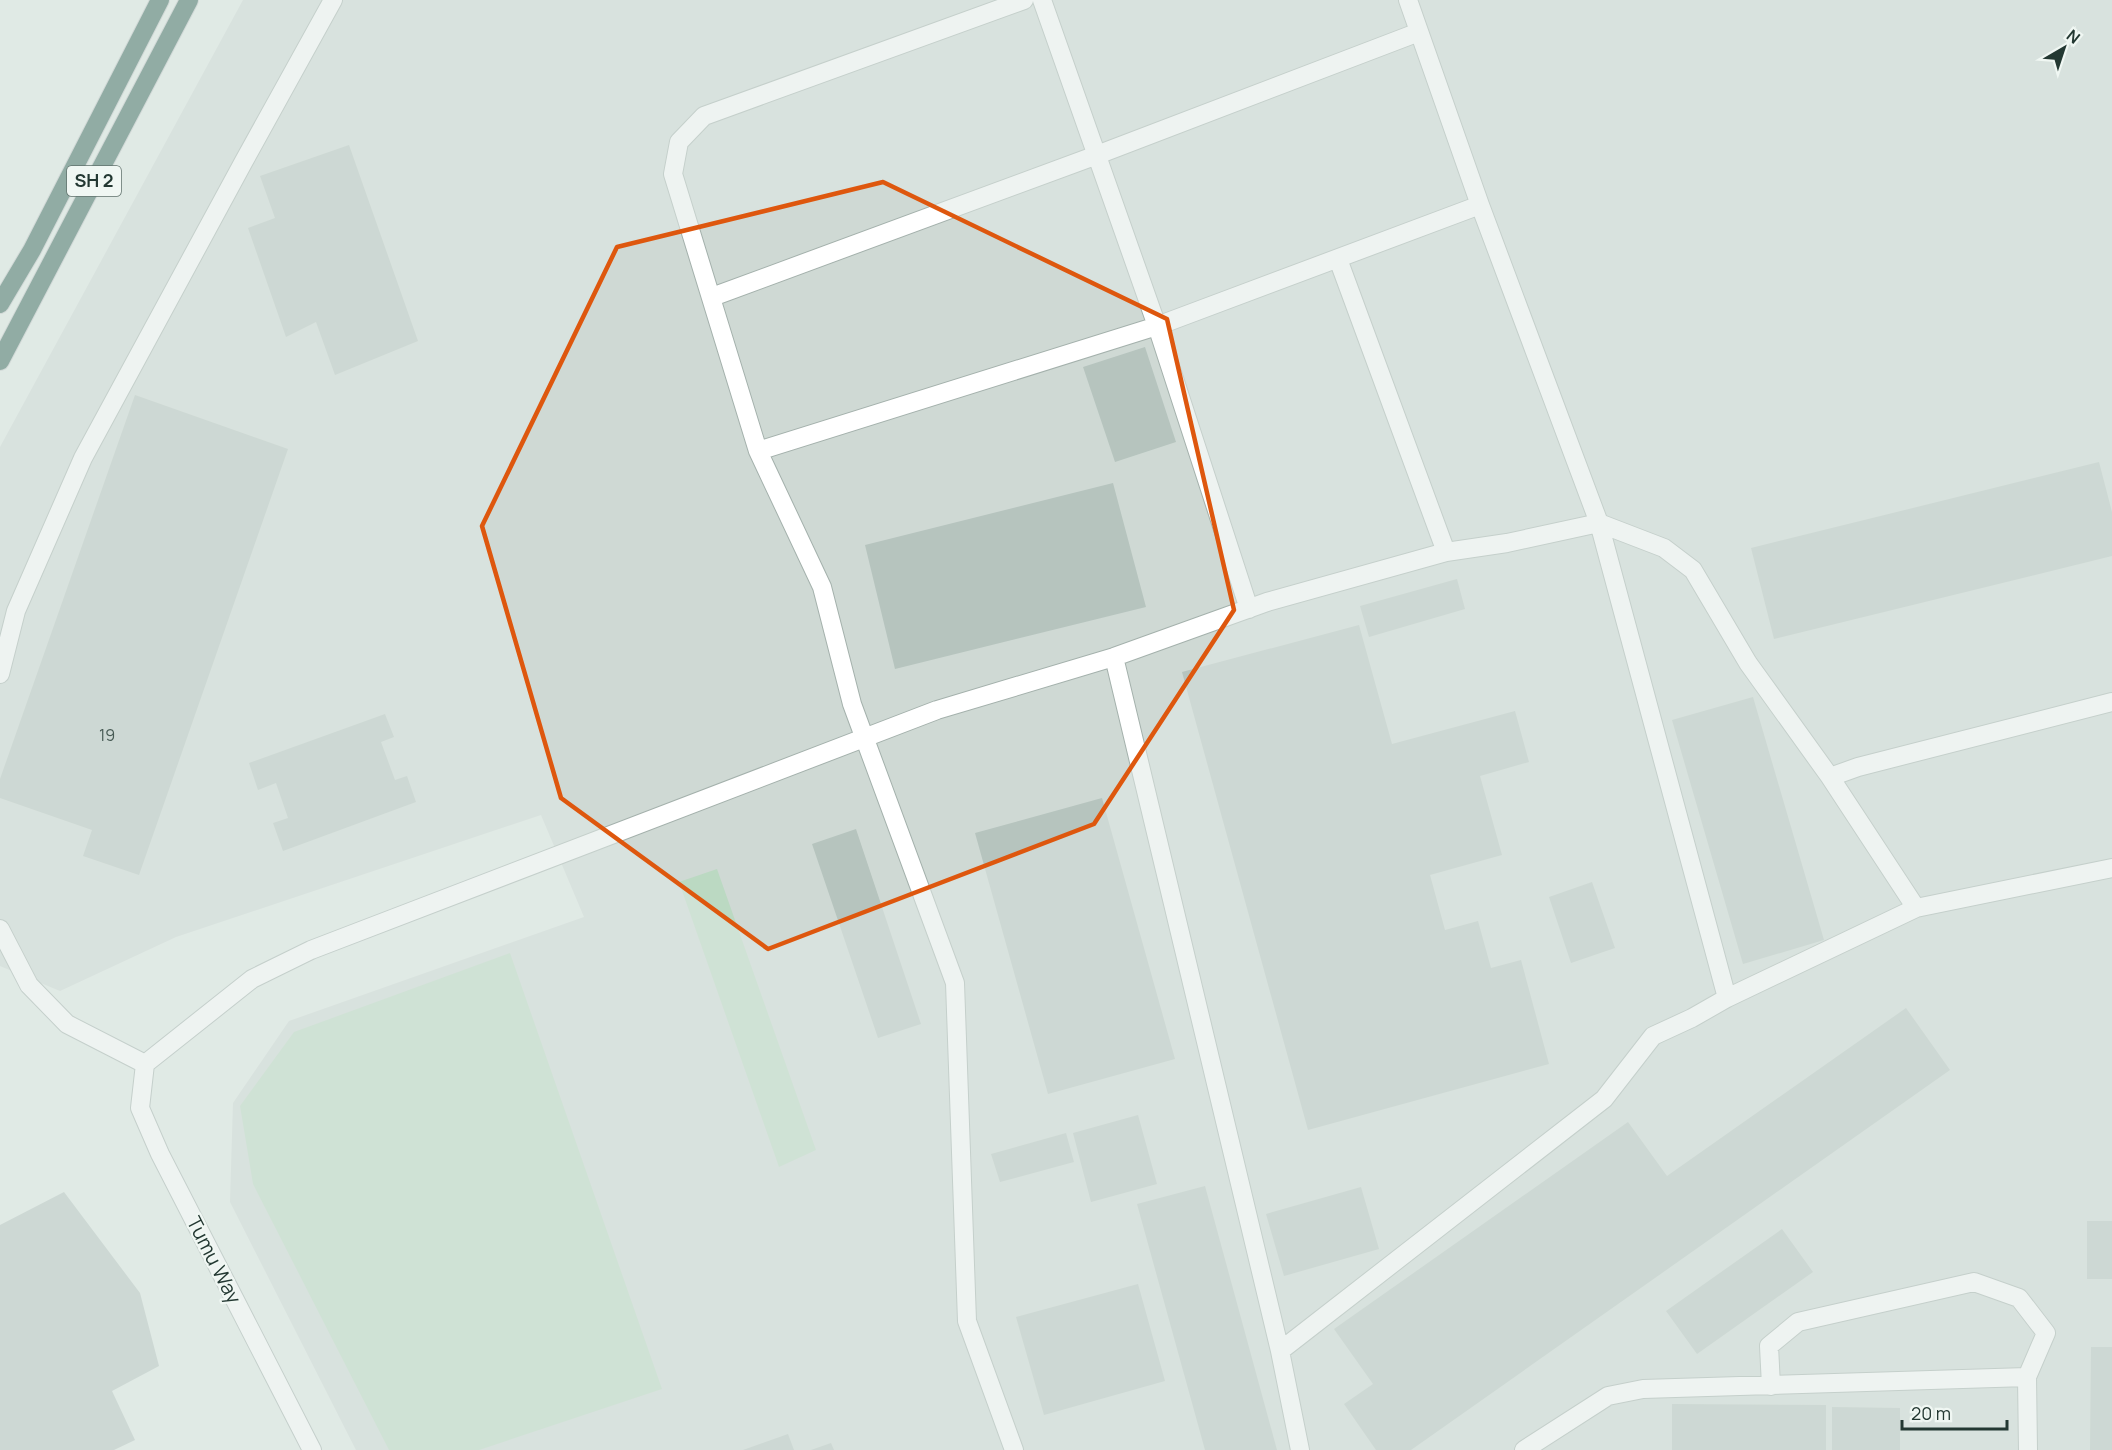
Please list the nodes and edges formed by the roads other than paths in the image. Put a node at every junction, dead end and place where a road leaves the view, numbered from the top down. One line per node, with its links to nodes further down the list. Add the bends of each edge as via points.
1 (160, 0): 12 (highway, SH 2, via 32,250)
2 (189, 0): 14 (highway, SH 2)
3 (333, 0): 20 (street, via 83,458 16,611)
4 (1024, 0): 11 (street, via 704,117 679,142 673,174)
5 (1042, 0): 8 (street)
6 (1408, 0): 7 (street)
7 (1419, 32): 8 (street); 9 (street)
8 (1097, 155): 11 (street); 13 (street)
9 (1480, 205): 10 (street); 16 (street)
10 (1338, 259): 13 (street); 17 (street)
11 (712, 297): 15 (street)
12 (0, 304)
13 (1157, 326): 15 (street); 18 (street)
14 (0, 361)
15 (758, 451): 22 (street, via 822,587)
16 (1599, 523): 17 (street); 23 (street, via 1664,548 1693,570 1748,663); 27 (street)
17 (1446, 552): 18 (street)
18 (1249, 609): 19 (street)
19 (1114, 657): 22 (street, via 937,710); 29 (street)
20 (0, 674)
21 (2112, 702): 23 (street)
22 (864, 737): 28 (street, via 311,950 252,979); 33 (street, via 955,983 967,1321)
23 (1830, 777): 25 (street)
24 (2112, 868): 25 (street)
25 (1916, 908): 27 (street)
26 (0, 929): 28 (street, via 29,985 67,1024)
27 (1727, 998): 29 (street, via 1653,1036 1604,1100)
28 (145, 1064): 32 (street, Tumu Way, via 140,1108)
29 (1280, 1351): 34 (street)
30 (2027, 1377): 31 (street); 31 (street, via 2046,1333 2019,1298 1974,1282 1798,1322 1769,1346); 36 (street)
31 (1771, 1386): 35 (street, via 1643,1389 1608,1396)
32 (312, 1450)
33 (1014, 1450)
34 (1300, 1450)
35 (1524, 1450)
36 (2028, 1450)

